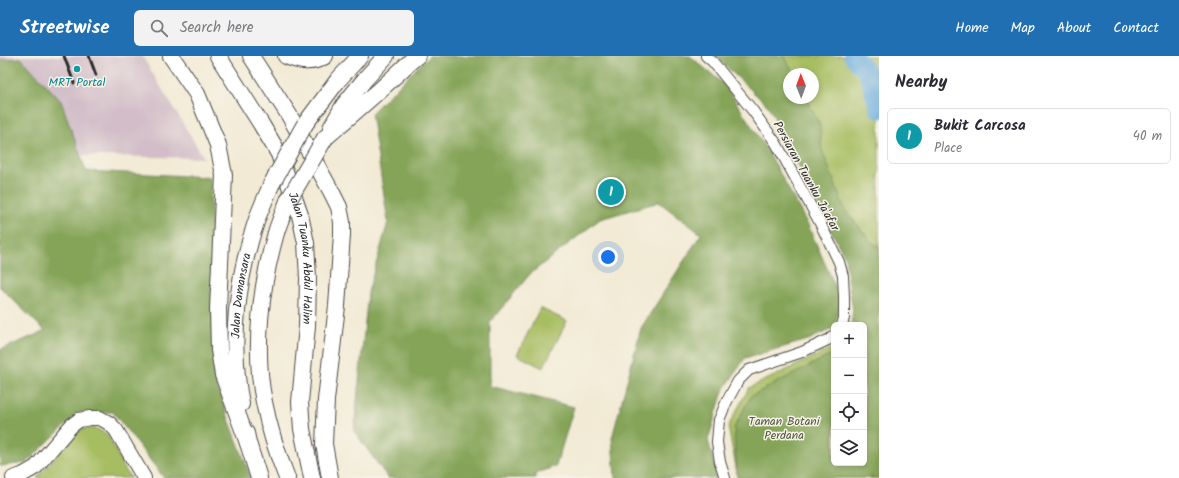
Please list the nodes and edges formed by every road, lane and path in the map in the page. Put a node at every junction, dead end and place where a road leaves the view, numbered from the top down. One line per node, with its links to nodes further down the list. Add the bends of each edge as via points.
1 (171, 56): 13 (main road, via 197,94 218,145 224,176 218,309 219,350 223,375)
2 (218, 56): 19 (main road, Jalan Tuanku Abdul Halim, via 279,154 300,214 306,243 308,278 307,326 300,402 302,429)
3 (251, 56): 20 (main road, via 289,115 331,191 339,207 342,222 337,306 326,400 324,444)
4 (286, 56): 5 (main road, via 305,61)
5 (325, 56)
6 (360, 56): 13 (main road, Jalan Damansara, bridge, via 338,80 305,124 271,185 247,255 239,292 236,349 238,389)
7 (386, 56): 10 (main road, Jalan Damansara, via 344,105)
8 (417, 56): 10 (main road)
9 (706, 56): 11 (street, Persiaran Tuanku Ja'afar, via 753,111 776,143 819,221 843,276)
10 (325, 138): 18 (main road, Jalan Damansara, bridge, via 288,201 276,233 261,311 259,340 264,401)
11 (843, 322)
12 (831, 338): 21 (street, via 802,352 749,370 738,381 719,420 717,442)
13 (248, 443): 17 (main road, Jalan Damansara)
14 (33, 472): 15 (street); 16 (street, via 71,426 79,420 100,418 116,430)
15 (13, 478)
16 (144, 478)
17 (259, 478)
18 (287, 478)
19 (312, 478)
20 (330, 478)
21 (725, 478)

